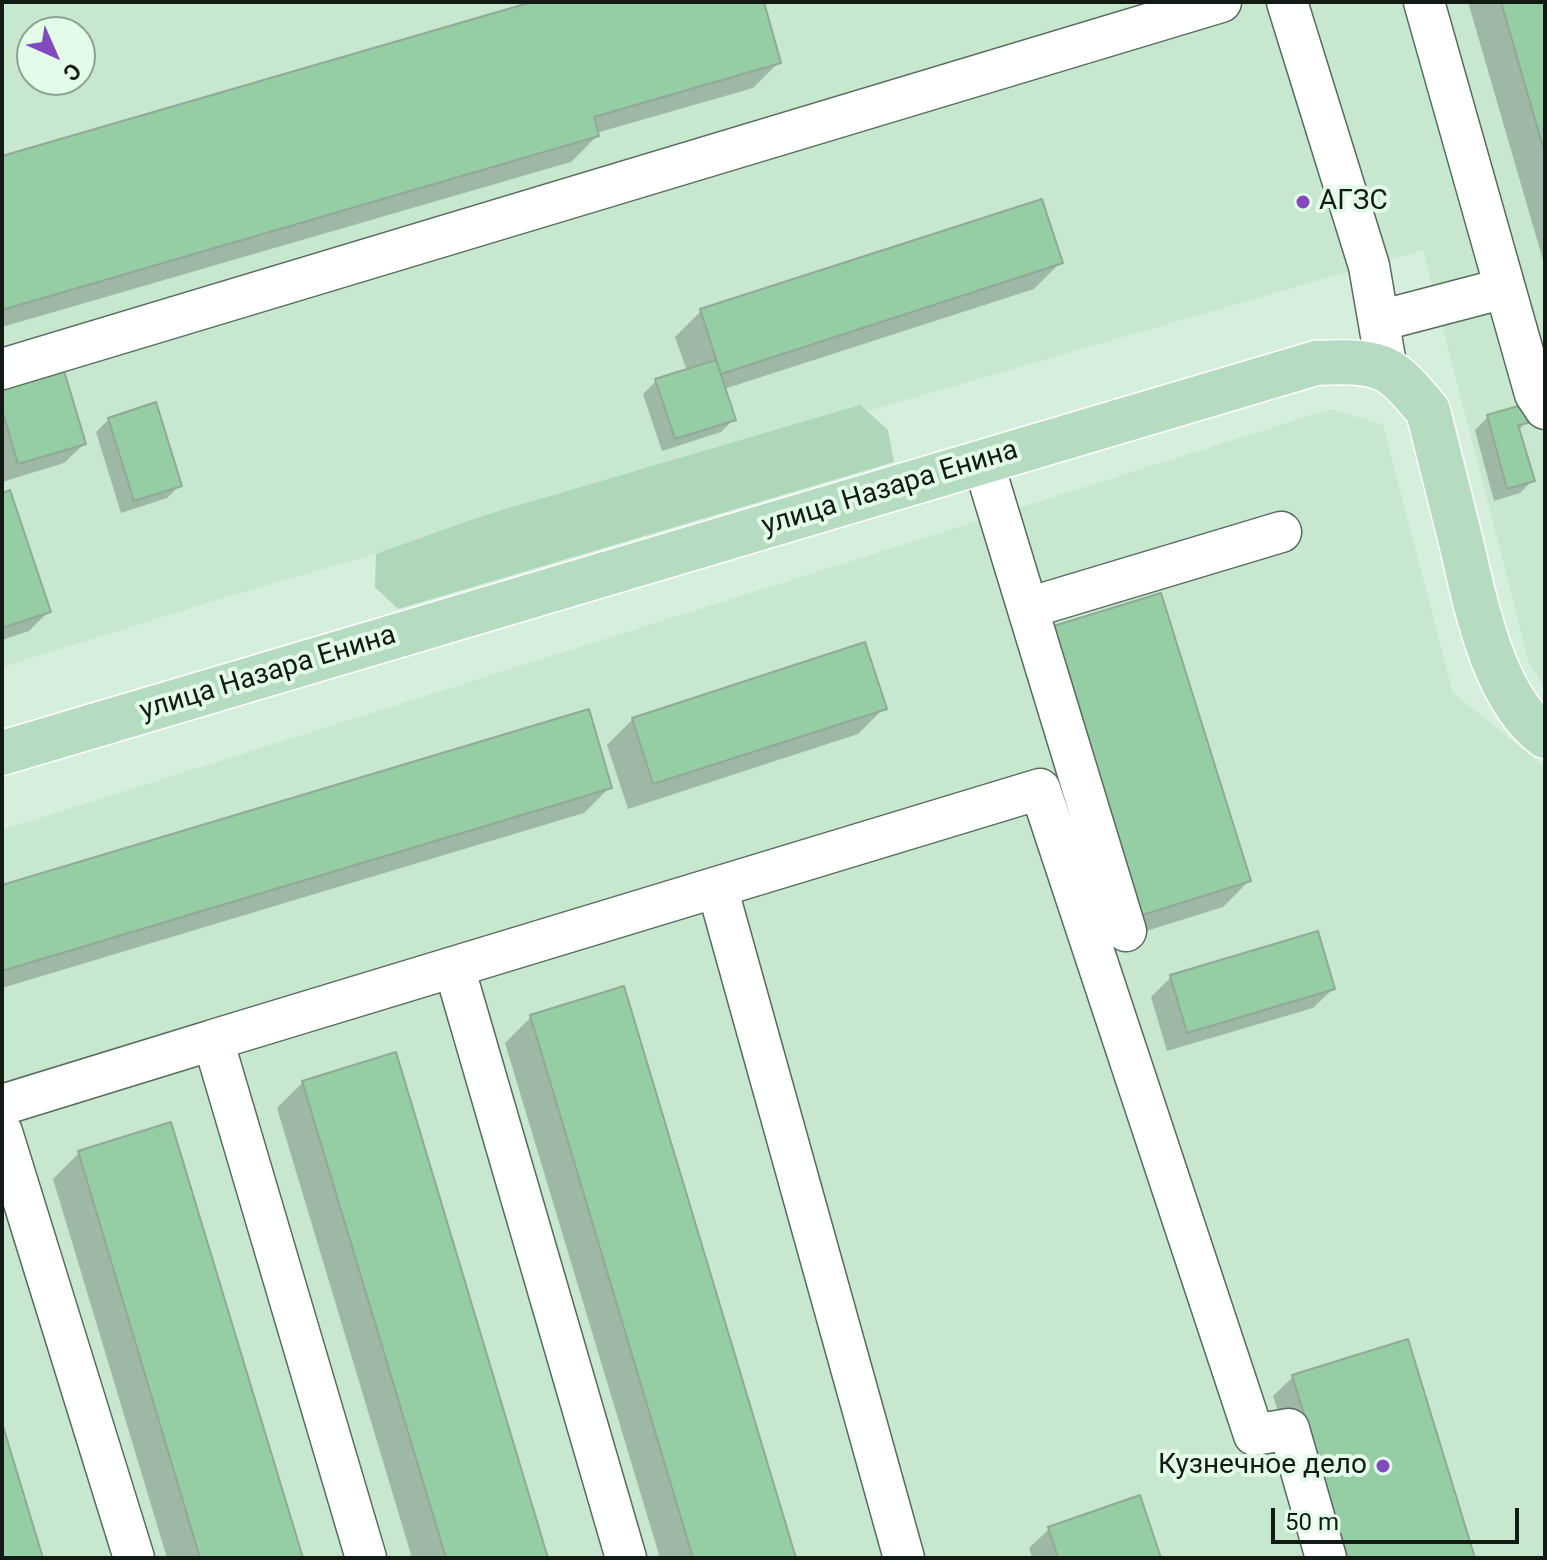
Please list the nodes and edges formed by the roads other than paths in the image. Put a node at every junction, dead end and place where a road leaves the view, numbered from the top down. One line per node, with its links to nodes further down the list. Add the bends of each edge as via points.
1 (1221, 2): 6 (lane)
2 (1287, 2): 5 (lane, via 1369,266)
3 (1424, 2): 4 (lane)
4 (1505, 288): 5 (lane); 8 (lane, via 1535,394)
5 (1379, 321): 7 (lane)
6 (2, 369)
7 (1387, 370): 9 (main road, улица Назара Енина, via 1355,362 1316,363); 12 (main road, via 1428,411 1484,638 1505,687)
8 (1545, 409)
9 (983, 462): 11 (lane); 13 (main road, улица Назара Енина)
10 (1281, 532): 11 (lane)
11 (1028, 608): 15 (lane)
12 (1545, 736)
13 (2, 753)
14 (717, 887): 16 (lane); 23 (lane); 24 (lane, via 1040,789 1254,1435 1289,1429)
15 (1126, 931)
16 (454, 967): 17 (lane); 22 (lane)
17 (213, 1040): 18 (lane); 21 (lane)
18 (2, 1105)
19 (2, 1132): 20 (lane)
20 (134, 1558)
21 (366, 1558)
22 (626, 1558)
23 (904, 1558)
24 (1326, 1558)

